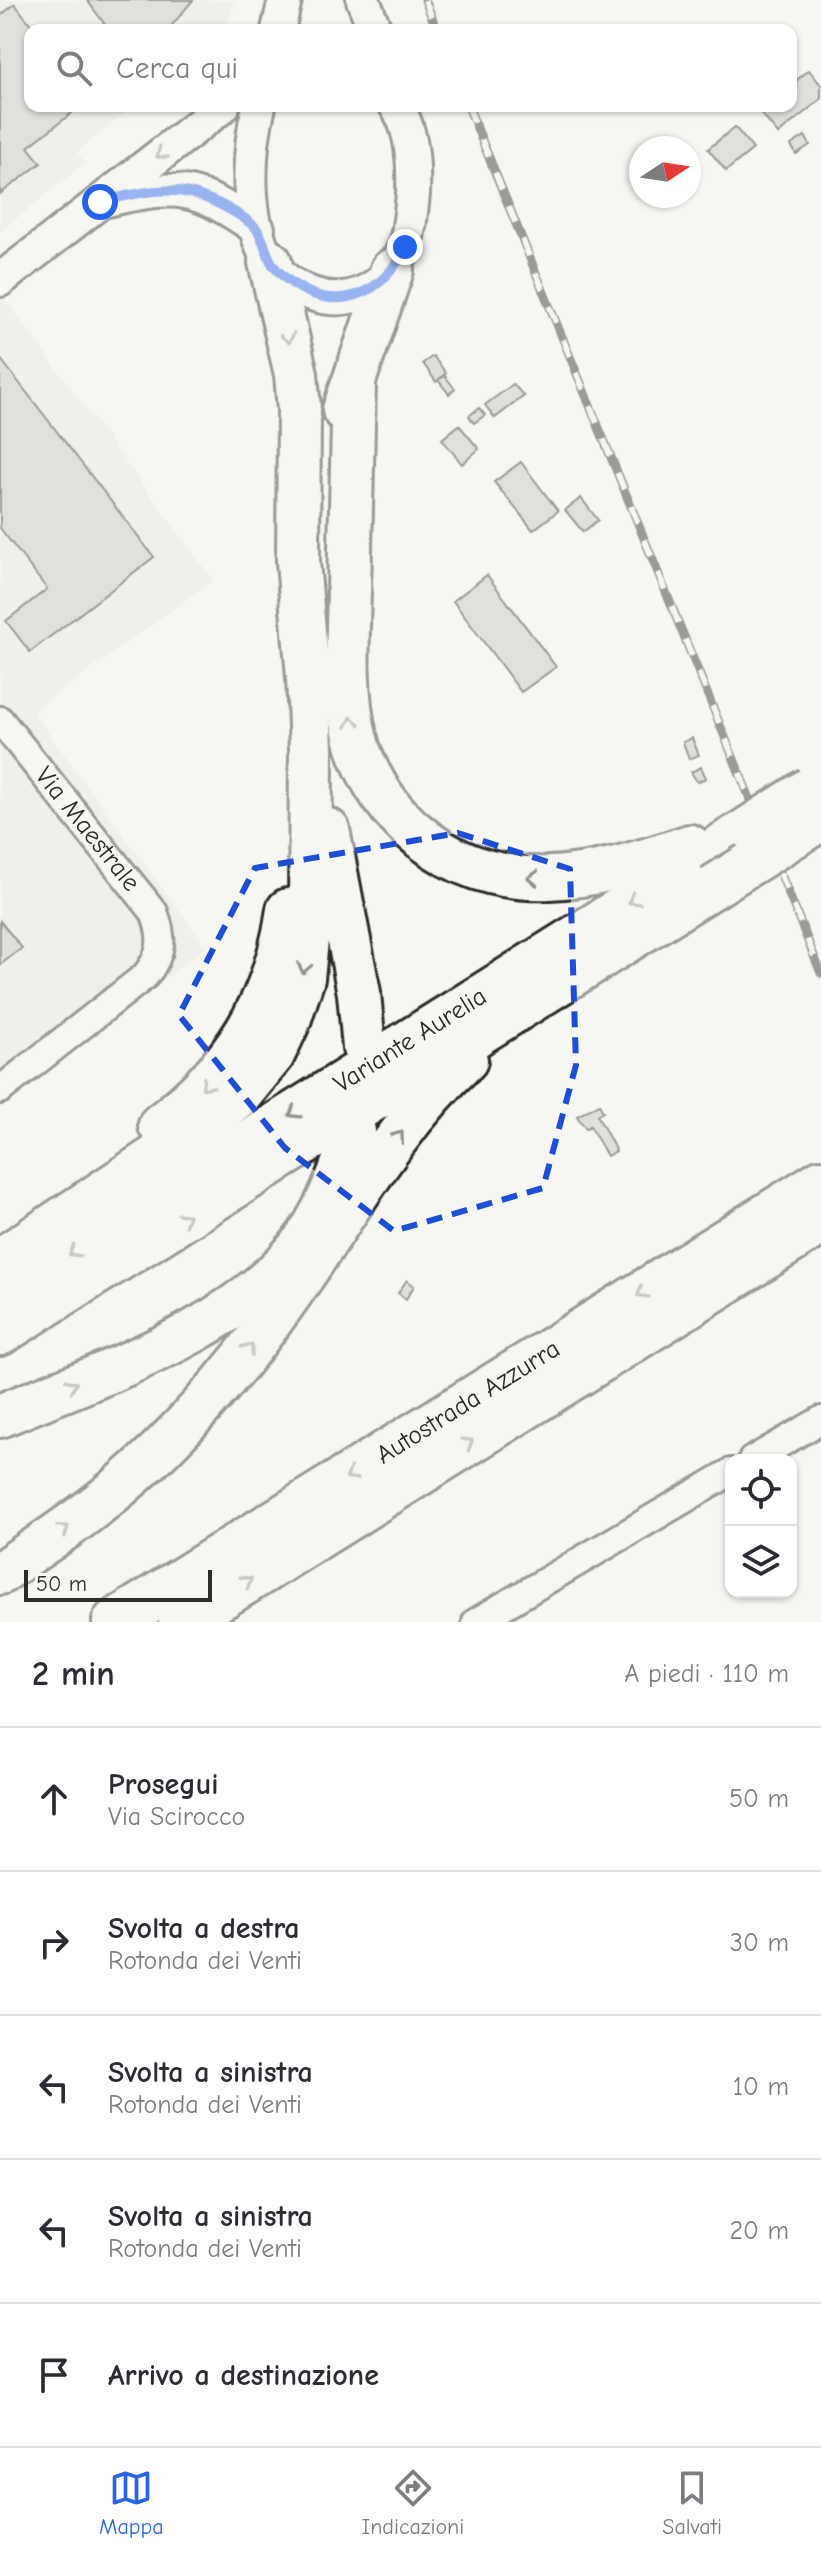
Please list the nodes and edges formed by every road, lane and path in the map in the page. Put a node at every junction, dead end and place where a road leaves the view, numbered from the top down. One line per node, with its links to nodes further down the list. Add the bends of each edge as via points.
1 (285, 0): 3 (street)
2 (363, 0): 4 (street)
3 (279, 24)
4 (373, 24)
5 (215, 112): 8 (street, one-way to 8)
6 (258, 112): 9 (street, via 251,170 253,208)
7 (400, 112): 10 (street, via 409,136 413,186 408,234)
8 (100, 202): 9 (street, via 158,190 184,191 209,199); 11 (street)
9 (264, 246): 10 (street, via 286,279 332,298 370,291); 13 (highway, one-way to 13, via 298,394 298,562)
10 (392, 270): 12 (highway)
11 (0, 280)
12 (354, 384): 13 (highway, via 339,430 325,508); 17 (highway, one-way to 12, via 549,879 507,877 467,866 436,849 388,803 360,754 348,695)
13 (308, 677): 15 (highway)
14 (0, 720): 20 (street, Via Maestrale, via 154,912 161,929 156,962 145,976)
15 (311, 750): 19 (highway, via 343,903); 24 (highway, one-way to 24, via 283,937 266,993 240,1043 202,1090 171,1116); 25 (highway, one-way to 25, via 308,948 297,997 273,1055 254,1082 214,1117)
16 (818, 796): 17 (highway, Variante Aurelia, bridge); 17 (highway, Variante Aurelia, bridge, via 749,828)
17 (701, 864): 18 (highway, Variante Aurelia); 27 (highway, Variante Aurelia, one-way to 27)
18 (572, 975): 28 (highway, Variante Aurelia, one-way to 18); 33 (highway, one-way to 18, via 120,1486 192,1417 283,1304 430,1096)
19 (364, 1048)
20 (0, 1090)
21 (354, 1131): 29 (highway, one-way to 21, via 171,1343 258,1288 291,1257 316,1222)
22 (821, 1182): 26 (highway, Autostrada Azzurra)
23 (821, 1222): 26 (highway, Autostrada Azzurra)
24 (0, 1231)
25 (0, 1260)
26 (718, 1266): 34 (highway, Autostrada Azzurra, one-way to 34); 35 (highway, Autostrada Azzurra, one-way to 26)
27 (0, 1297)
28 (0, 1334)
29 (0, 1416)
30 (821, 1420): 31 (street)
31 (762, 1454)
32 (725, 1476): 36 (street)
33 (0, 1573)
34 (115, 1622)
35 (181, 1622)
36 (476, 1622)

